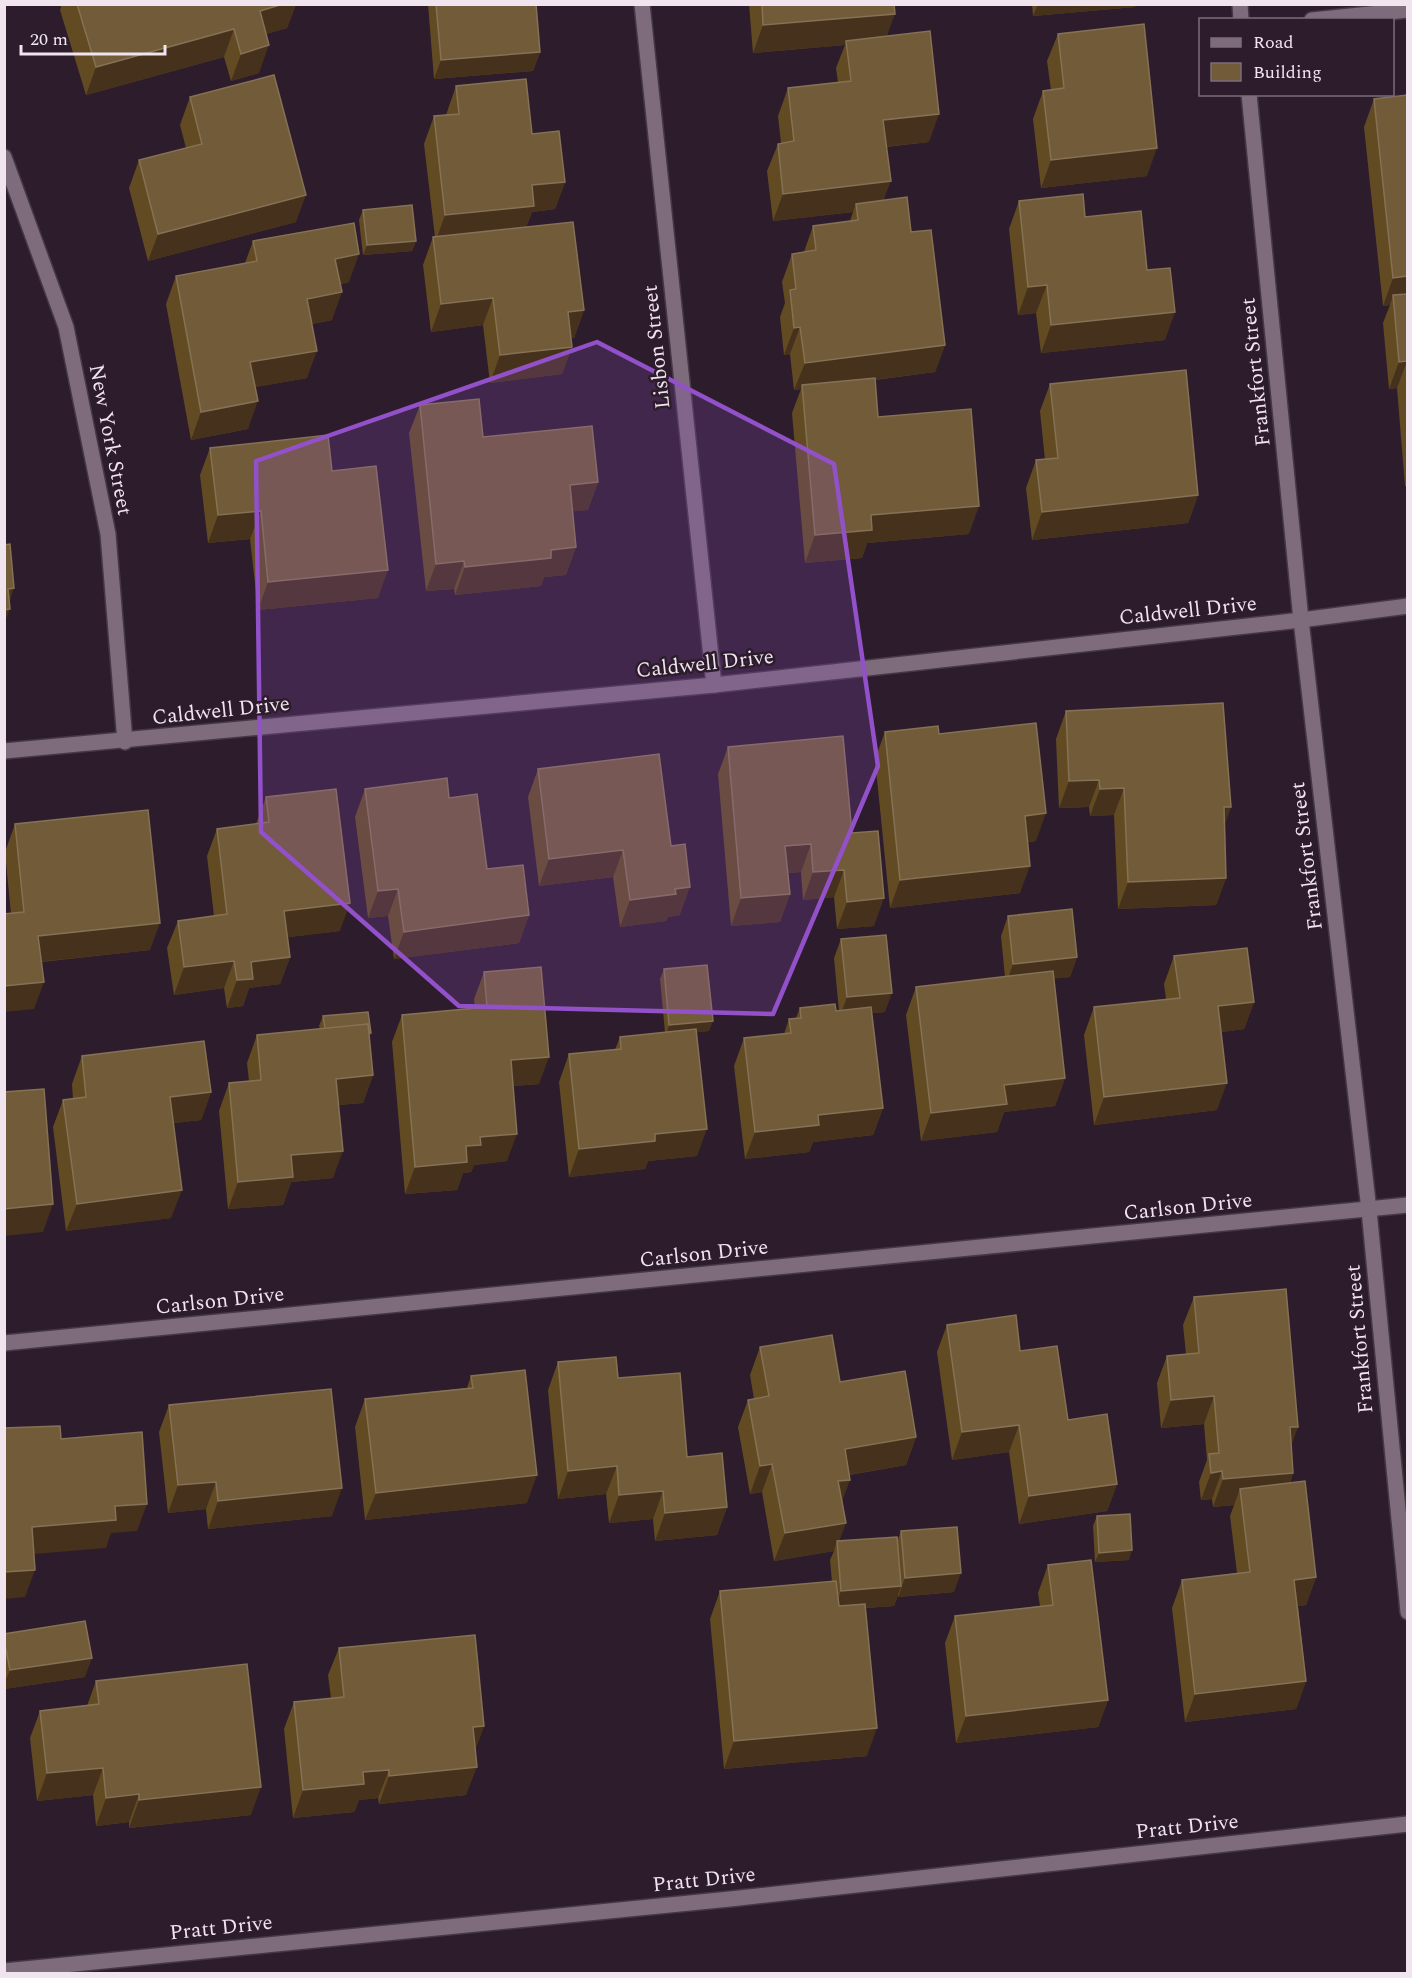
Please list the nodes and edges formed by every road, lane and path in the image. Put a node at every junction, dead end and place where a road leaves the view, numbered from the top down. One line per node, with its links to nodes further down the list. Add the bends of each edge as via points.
1 (642, 4): 8 (street, Lisbon Street)
2 (1407, 10): 3 (street)
3 (1331, 18)
4 (1249, 96): 7 (street, Frankfort Street)
5 (4, 157): 9 (street, New York Street, via 68,339 108,534)
6 (1407, 606): 7 (street, Caldwell Drive)
7 (1301, 620): 8 (street, Caldwell Drive); 12 (street, Frankfort Street)
8 (714, 685): 9 (street, Caldwell Drive)
9 (125, 742): 10 (street, Caldwell Drive)
10 (4, 751)
11 (1407, 1205): 12 (street, Carlson Drive)
12 (1369, 1210): 13 (street, Carlson Drive); 14 (street, Frankfort Street)
13 (4, 1343)
14 (1407, 1612)
15 (1407, 1824): 16 (street, Pratt Drive, via 742,1898)
16 (4, 1971)

